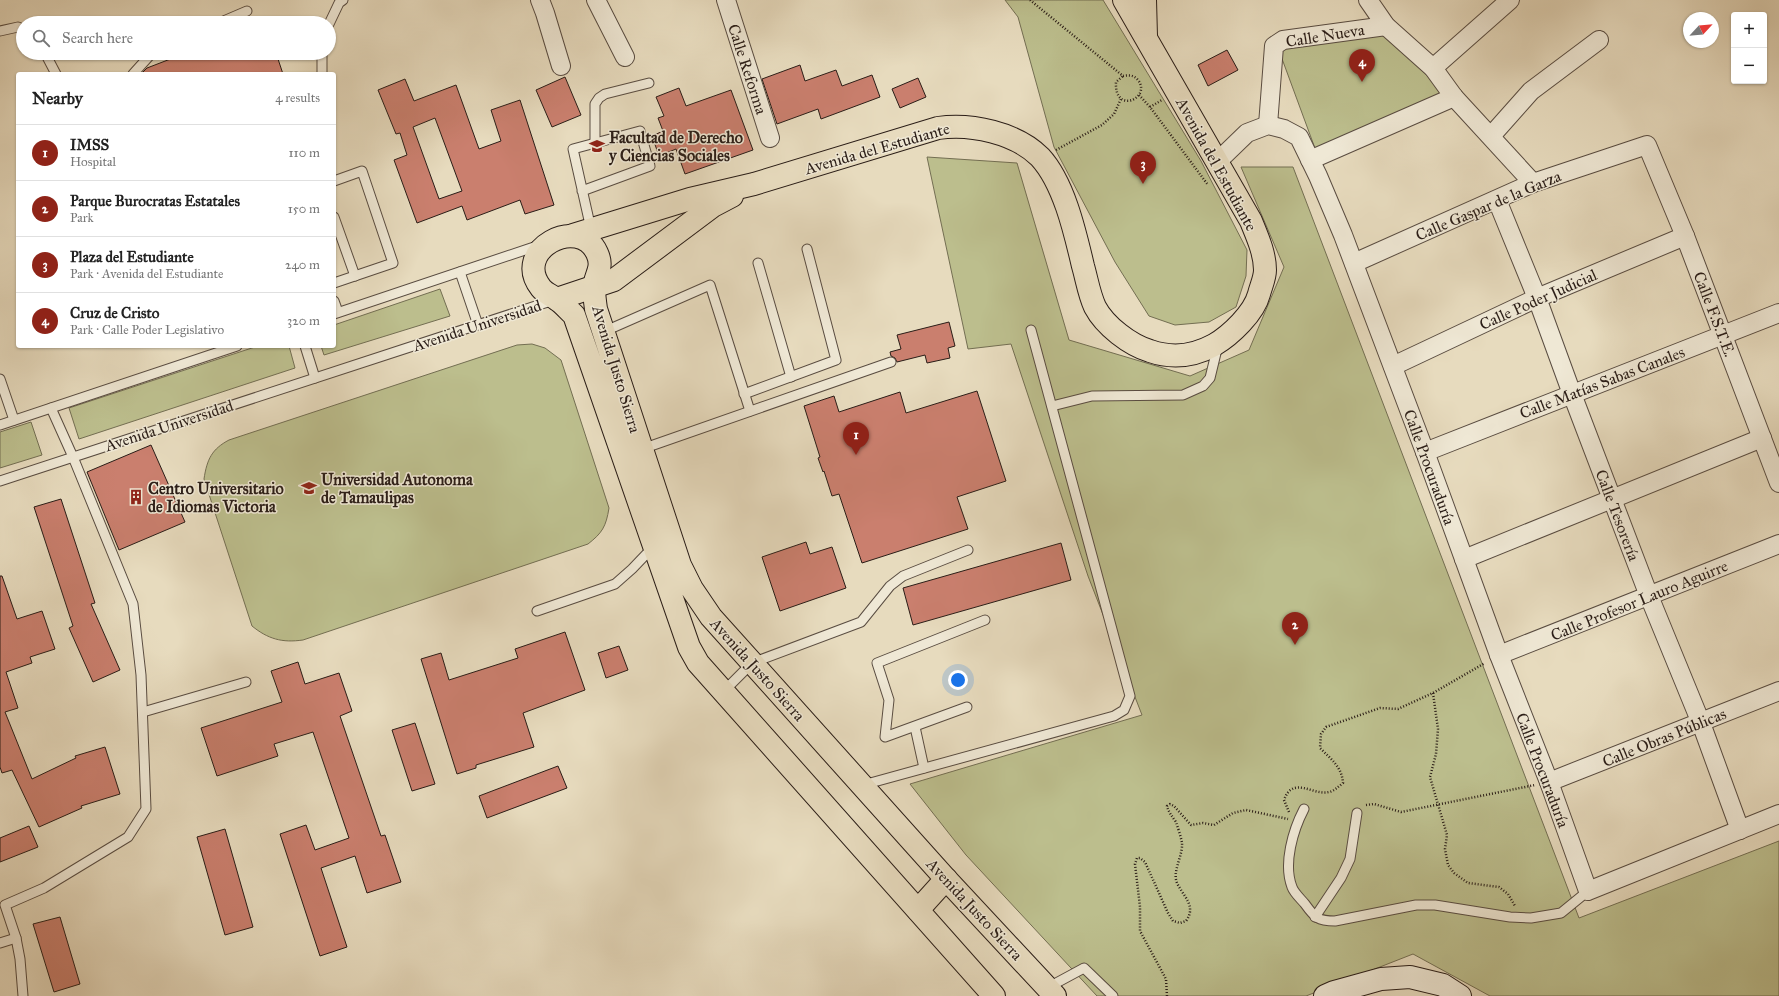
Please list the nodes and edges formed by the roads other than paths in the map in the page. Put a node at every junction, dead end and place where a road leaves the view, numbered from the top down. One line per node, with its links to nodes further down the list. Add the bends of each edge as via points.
1 (343, 0): 11 (lane)
2 (540, 0): 21 (street)
3 (596, 0): 17 (street)
4 (726, 0): 30 (street, Calle Reforma)
5 (1124, 0): 15 (main road, Avenida del Estudiante)
6 (1145, 0): 15 (main road)
7 (1368, 0): 12 (street)
8 (1509, 0): 22 (street)
9 (247, 11): 10 (lane)
10 (235, 16)
11 (333, 16)
12 (1386, 26): 22 (street); 28 (street, Calle Nueva, via 1283,40 1274,46)
13 (16, 27): 14 (lane)
14 (0, 31)
15 (1146, 39): 34 (main road, Avenida del Estudiante)
16 (1599, 40): 29 (street, via 1531,91)
17 (625, 57)
18 (49, 60): 23 (lane)
19 (146, 60): 24 (lane)
20 (322, 60): 25 (lane)
21 (561, 66)
22 (1433, 68): 27 (street)
23 (55, 72)
24 (135, 72)
25 (322, 72)
26 (649, 82): 31 (lane, via 599,98 595,104)
27 (1454, 97): 29 (street); 33 (street)
28 (1268, 125): 33 (street, Calle Procuraduría, via 1284,128 1299,136); 34 (street, via 1247,133)
29 (1491, 136): 36 (street)
30 (770, 138)
31 (596, 143): 38 (lane, via 574,149); 38 (lane, via 640,131 650,166)
32 (1647, 145): 36 (street, Calle Gaspar de la Garza); 42 (street, Calle F.S.T.E.)
33 (1310, 160): 46 (street, Calle Procuraduría)
34 (1218, 162): 59 (main road, Avenida del Estudiante, via 1251,221 1262,248 1265,270 1259,296 1248,315)
35 (336, 180): 48 (lane, via 362,171 394,263)
36 (1533, 183): 39 (street, Calle Gaspar de la Garza)
37 (754, 184): 41 (main road, via 690,199); 50 (main road, Avenida Universidad, via 713,206 614,280); 59 (main road, Avenida del Estudiante, via 938,128 954,125 998,134 1018,142 1040,157 1055,179 1069,213 1095,308 1109,324 1125,339 1161,355 1180,356 1202,352)
38 (582, 190): 41 (lane)
39 (1497, 200): 46 (street, Calle Gaspar de la Garza); 51 (street, Calle Tesorería)
40 (336, 224): 48 (lane)
41 (582, 232): 43 (main road); 50 (main road, Avenida Justo Sierra, via 597,252 601,266)
42 (1685, 236): 51 (street, Calle Poder Judicial); 58 (street, Calle F.S.T.E.)
43 (547, 242): 47 (lane); 52 (main road, Avenida Justo Sierra, via 533,265 535,279 542,290)
44 (807, 249): 64 (lane, via 836,360)
45 (758, 263): 64 (lane)
46 (1354, 263): 63 (street, Calle Procuraduría)
47 (460, 272): 53 (lane); 55 (lane)
48 (355, 276): 49 (lane)
49 (336, 282)
50 (594, 287): 52 (main road, Avenida Universidad); 57 (main road, Avenida Justo Sierra, via 596,309)
51 (1537, 298): 63 (street, Calle Poder Judicial); 68 (street, Calle Tesorería)
52 (557, 299): 55 (lane, Avenida Universidad); 82 (main road, Avenida Justo Sierra, via 574,315)
53 (336, 313)
54 (1779, 313): 58 (street, Calle Matías Sabas Canales)
55 (478, 325): 65 (lane, Avenida Universidad)
56 (1031, 330): 69 (lane)
57 (603, 332): 67 (lane, via 710,285); 75 (main road, Avenida Justo Sierra)
58 (1723, 335): 68 (street, Calle Matías Sabas Canales); 74 (street, Calle F.S.T.E.)
59 (1219, 342): 69 (lane, via 1210,378 1203,386 1183,395 1092,396)
60 (226, 348): 70 (lane)
61 (306, 348): 65 (lane)
62 (891, 362): 71 (lane)
63 (1393, 366): 76 (street, Calle Procuraduría)
64 (790, 377): 67 (lane)
65 (315, 378): 77 (lane, Avenida Universidad)
66 (0, 379): 72 (lane)
67 (744, 394): 71 (lane)
68 (1572, 394): 76 (street, Calle Matías Sabas Canales); 80 (street, Calle Tesorería)
69 (1052, 406): 97 (lane, via 1130,696 1124,710 1114,716)
70 (51, 408): 72 (lane); 77 (lane)
71 (750, 411): 75 (lane)
72 (14, 420): 73 (lane)
73 (0, 425)
74 (1762, 438): 79 (street, Calle F.S.T.E.); 80 (street)
75 (642, 448): 89 (main road, Avenida Justo Sierra, via 680,564 692,590 711,617)
76 (1425, 452): 84 (street, Calle Procuraduría)
77 (73, 457): 78 (lane, Avenida Universidad); 94 (lane, via 133,604 142,675)
78 (0, 481)
79 (1779, 483)
80 (1612, 499): 84 (street); 85 (street, Calle Tesorería)
81 (1779, 544): 85 (street, Calle Profesor Lauro Aguirre)
82 (654, 546): 86 (lane, via 615,584); 92 (main road, Avenida Justo Sierra, via 689,647 698,663)
83 (968, 550): 89 (lane, via 903,576 890,586 861,622)
84 (1464, 559): 88 (street, Calle Procuraduría)
85 (1649, 596): 88 (street, Calle Profesor Lauro Aguirre); 95 (street, Calle Tesorería)
86 (537, 611)
87 (985, 620): 96 (lane, via 877,663 889,700 885,737)
88 (1499, 655): 98 (street, Calle Procuraduría)
89 (752, 663): 92 (lane); 99 (main road, Avenida Justo Sierra)
90 (246, 682): 94 (lane)
91 (1779, 691): 95 (street, Calle Obras Públicas)
92 (723, 692): 107 (main road, Avenida Justo Sierra)
93 (967, 707): 96 (lane)
94 (143, 712): 106 (lane, via 146,809 128,836 44,888)
95 (1701, 723): 98 (street, Calle Obras Públicas); 103 (street, Calle Tesorería)
96 (915, 727): 97 (lane)
97 (924, 768): 99 (lane)
98 (1549, 782): 105 (street, Calle Procuraduría)
99 (862, 785): 104 (main road, Avenida Justo Sierra)
100 (1304, 809): 108 (lane, via 1298,821 1288,873 1293,889)
101 (1357, 813): 108 (lane, via 1350,859 1341,878)
102 (1779, 814): 103 (street)
103 (1740, 830): 105 (street)
104 (946, 879): 107 (main road); 111 (main road, Avenida Justo Sierra)
105 (1588, 891): 108 (lane, via 1562,913 1522,918 1434,905 1416,905 1335,922)
106 (2, 903): 109 (lane)
107 (918, 910): 113 (main road, Avenida Justo Sierra)
108 (1315, 917)
109 (16, 938): 110 (lane); 112 (lane)
110 (0, 943)
111 (1051, 992): 114 (lane, via 1084,968)
112 (23, 996)
113 (994, 996)
114 (1112, 996)
115 (1325, 996): 116 (main road, via 1381,979 1410,977 1443,985)
116 (1460, 996)

